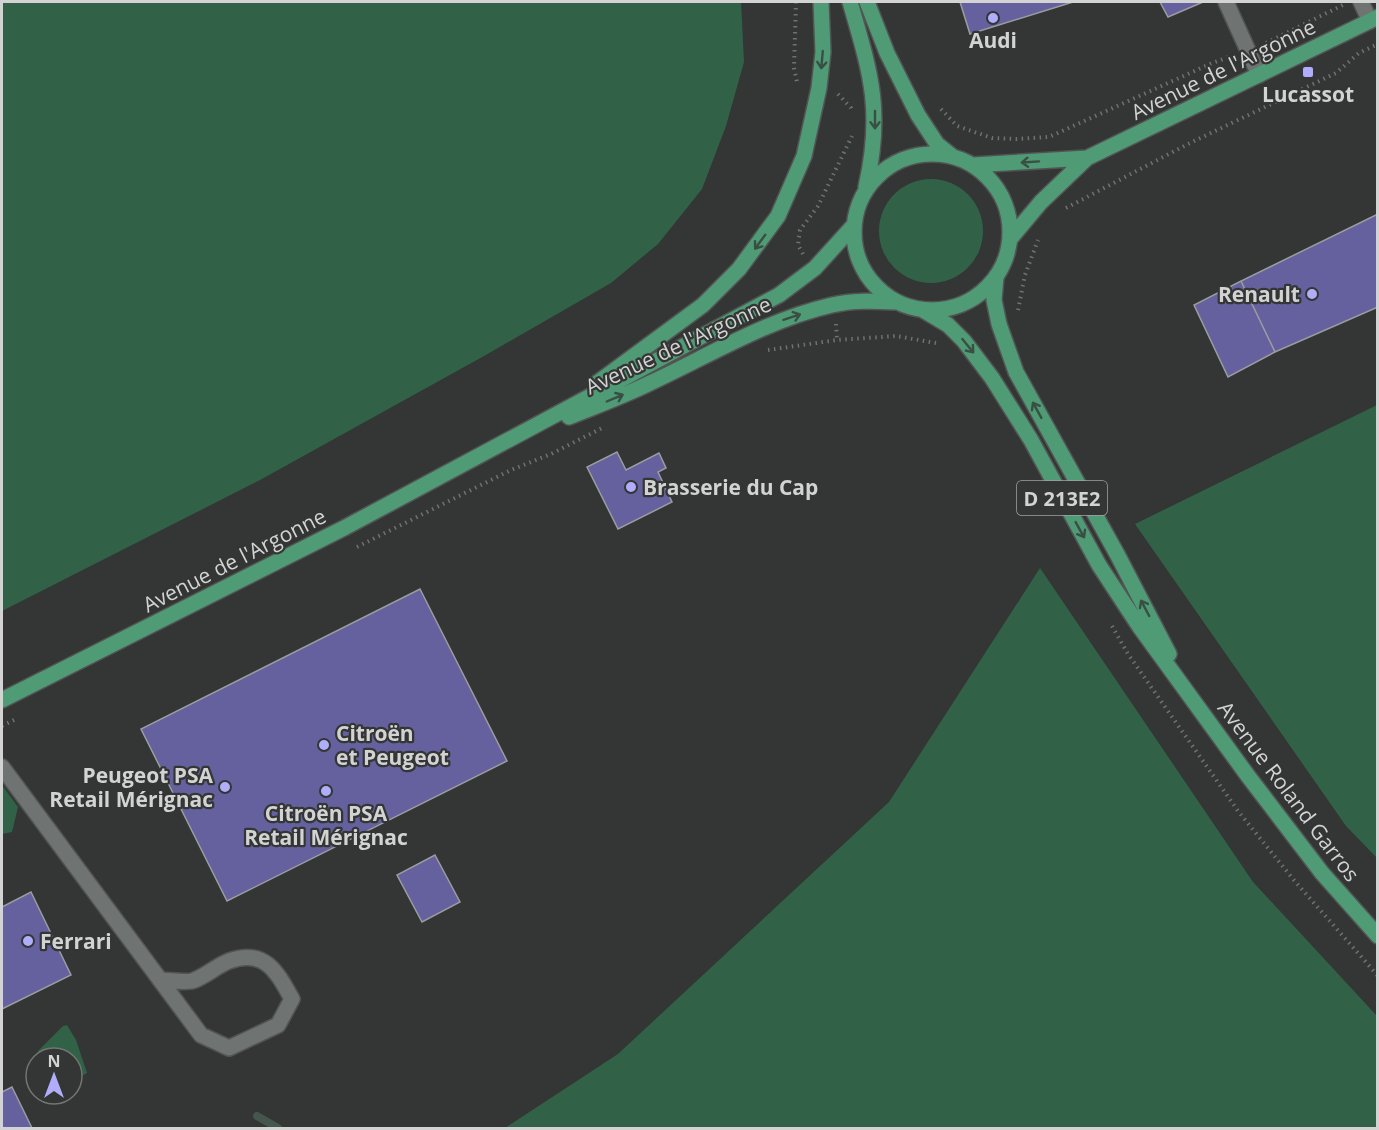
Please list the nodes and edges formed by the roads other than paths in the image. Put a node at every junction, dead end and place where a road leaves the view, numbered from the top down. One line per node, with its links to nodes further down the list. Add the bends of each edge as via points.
1 (821, 2): 17 (main road, one-way to 17, via 823,52 818,97 804,156 778,216 740,269 703,305)
2 (850, 2): 11 (main road, one-way to 11, via 867,58 875,111)
3 (867, 2): 8 (main road, via 918,115 937,144)
4 (1226, 2): 7 (lane)
5 (1361, 2): 6 (lane)
6 (1374, 19): 7 (main road, Avenue de l'Argonne)
7 (1259, 75): 9 (main road, Avenue de l'Argonne)
8 (952, 156): 10 (main road); 11 (main road, via 928,153 903,159 882,171)
9 (1087, 158): 10 (main road, one-way to 10); 13 (main road, via 1041,202)
10 (973, 165): 13 (main road, via 1003,197 1010,217)
11 (866, 190): 12 (main road, via 857,206)
12 (854, 225): 15 (main road, via 855,246 862,266 877,286); 17 (main road, Avenue de l'Argonne, via 815,268 779,295)
13 (1010, 239): 14 (main road)
14 (996, 278): 16 (main road, via 964,304); 19 (main road, Avenue Roland Garros / D 213E2, one-way to 14, via 1016,372 999,324 994,300)
15 (897, 302): 16 (main road); 18 (main road, Avenue de l'Argonne, one-way to 15, via 648,384 789,317 833,304)
16 (923, 310): 19 (main road, Avenue Roland Garros / D 213E2, one-way to 19, via 948,325 992,378 1099,565)
17 (543, 422): 18 (main road, Avenue de l'Argonne)
18 (483, 453): 20 (main road, Avenue de l'Argonne, via 344,528)
19 (1191, 697): 22 (main road, Avenue Roland Garros / D 213E2, via 1322,873)
20 (2, 700)
21 (2, 767): 23 (lane)
22 (1377, 936)
23 (160, 980): 23 (lane, via 201,1035 230,1048 278,1025 292,999 267,962 250,957 230,961 191,981)

